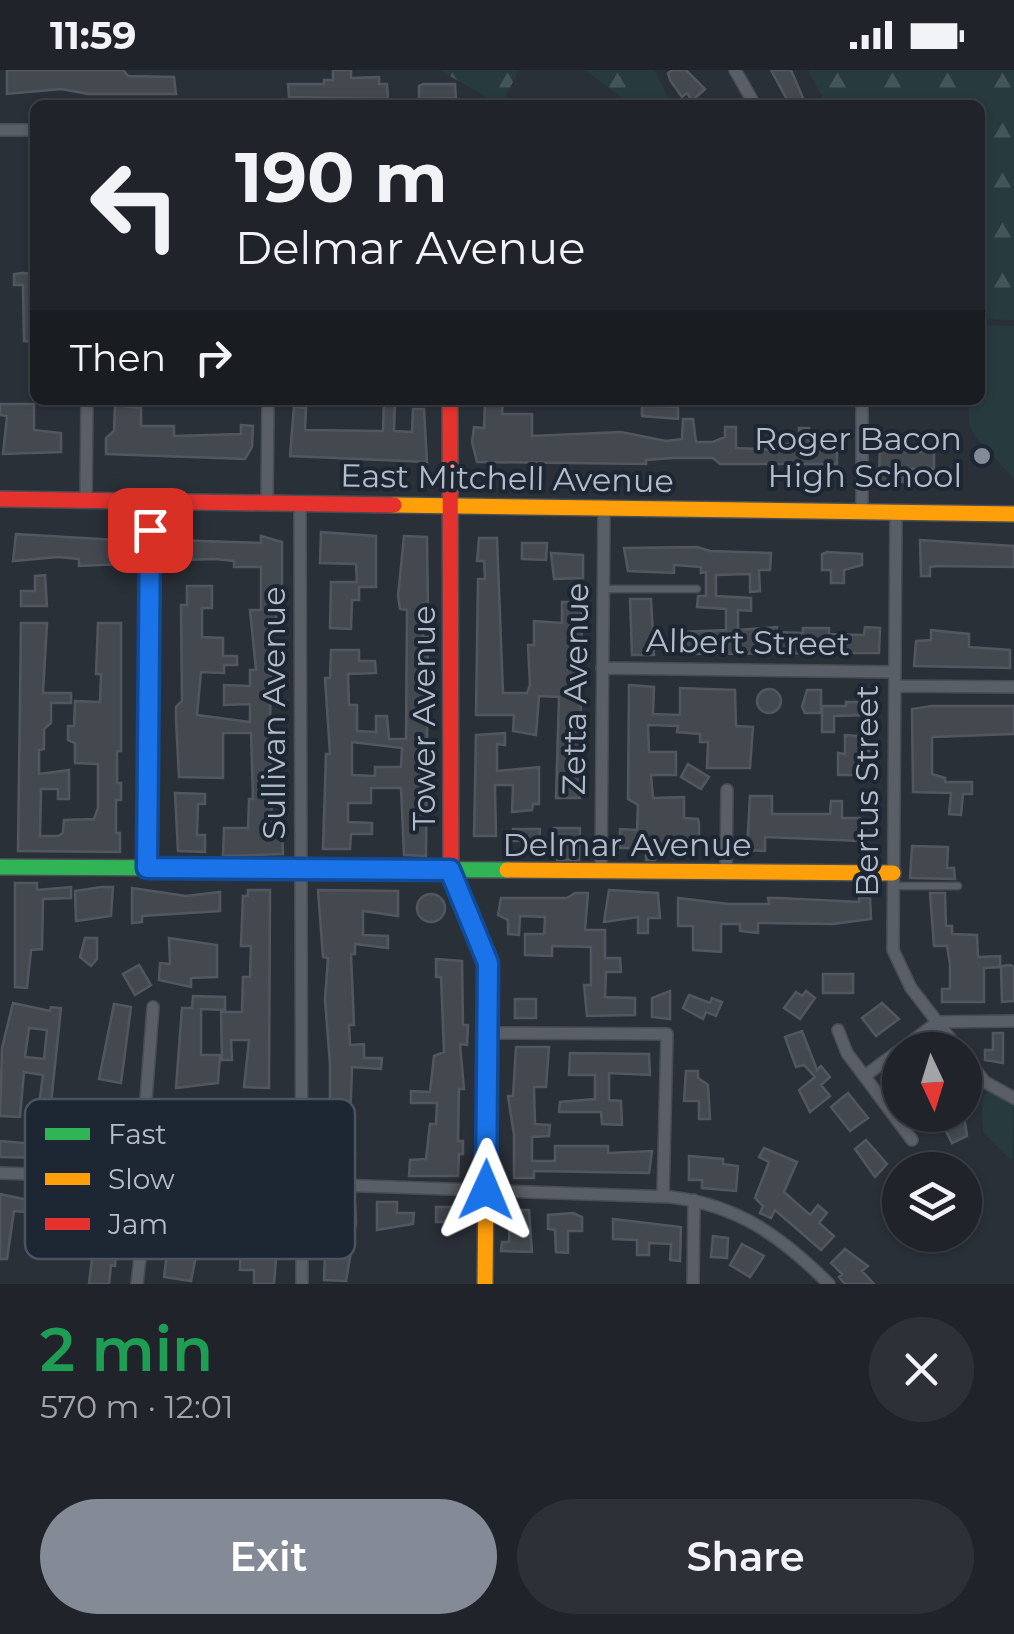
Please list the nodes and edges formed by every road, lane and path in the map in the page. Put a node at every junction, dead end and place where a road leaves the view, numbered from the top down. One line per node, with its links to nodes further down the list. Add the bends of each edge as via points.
1 (735, 70): 2 (street)
2 (752, 100)
3 (0, 130): 4 (street)
4 (30, 130)
5 (87, 405): 10 (street)
6 (268, 405): 12 (street)
7 (450, 405): 14 (street, Tower Avenue)
8 (862, 405): 16 (street)
9 (0, 499): 10 (street, East Mitchell Avenue)
10 (86, 500): 11 (street, East Mitchell Avenue)
11 (150, 500): 12 (street, East Mitchell Avenue); 27 (street)
12 (267, 502): 13 (street, East Mitchell Avenue)
13 (300, 502): 14 (street, East Mitchell Avenue); 28 (street, Sullivan Avenue)
14 (450, 505): 15 (street, East Mitchell Avenue); 29 (street, Tower Avenue)
15 (604, 506): 16 (street, East Mitchell Avenue); 19 (street, Zetta Avenue)
16 (862, 510): 17 (street, East Mitchell Avenue)
17 (896, 510): 18 (street, East Mitchell Avenue); 22 (street, Bertus Street)
18 (1014, 514)
19 (603, 589): 20 (lane); 21 (street, Zetta Avenue)
20 (697, 589)
21 (602, 668): 22 (street, Albert Street); 30 (street, Zetta Avenue)
22 (894, 672): 23 (street, Bertus Street)
23 (895, 686): 24 (street); 32 (street, Bertus Street)
24 (1014, 686)
25 (727, 790): 31 (street)
26 (0, 867): 27 (street, Delmar Avenue)
27 (147, 868): 28 (street, Delmar Avenue)
28 (299, 870): 29 (street, Delmar Avenue); 46 (street, Sullivan Avenue)
29 (450, 870): 30 (street, Delmar Avenue); 38 (street, Tower Avenue, via 488,963)
30 (600, 872): 31 (street, Delmar Avenue)
31 (726, 873): 32 (street, Delmar Avenue)
32 (893, 880): 33 (lane); 36 (street, Bertus Street, via 893,950)
33 (958, 886)
34 (153, 1007): 45 (street)
35 (1014, 1021): 36 (street)
36 (938, 1022): 39 (street); 40 (street, Bertus Street)
37 (838, 1030): 42 (street, via 847,1054)
38 (488, 1032): 51 (street, Tower Avenue); 52 (street, via 666,1034)
39 (924, 1032)
40 (946, 1032)
41 (882, 1063): 42 (street)
42 (866, 1075): 47 (street)
43 (982, 1079): 44 (street)
44 (1014, 1098)
45 (148, 1099)
46 (300, 1099)
47 (912, 1140)
48 (0, 1173): 49 (street)
49 (25, 1174)
50 (355, 1186): 51 (street)
51 (486, 1190): 52 (street); 58 (street, Tower Avenue)
52 (663, 1196): 53 (street)
53 (694, 1200): 59 (street); 60 (street, via 775,1234)
54 (139, 1259): 56 (street)
55 (302, 1259): 57 (street, Sullivan Avenue)
56 (137, 1284)
57 (302, 1284)
58 (485, 1284)
59 (693, 1284)
60 (829, 1284)

